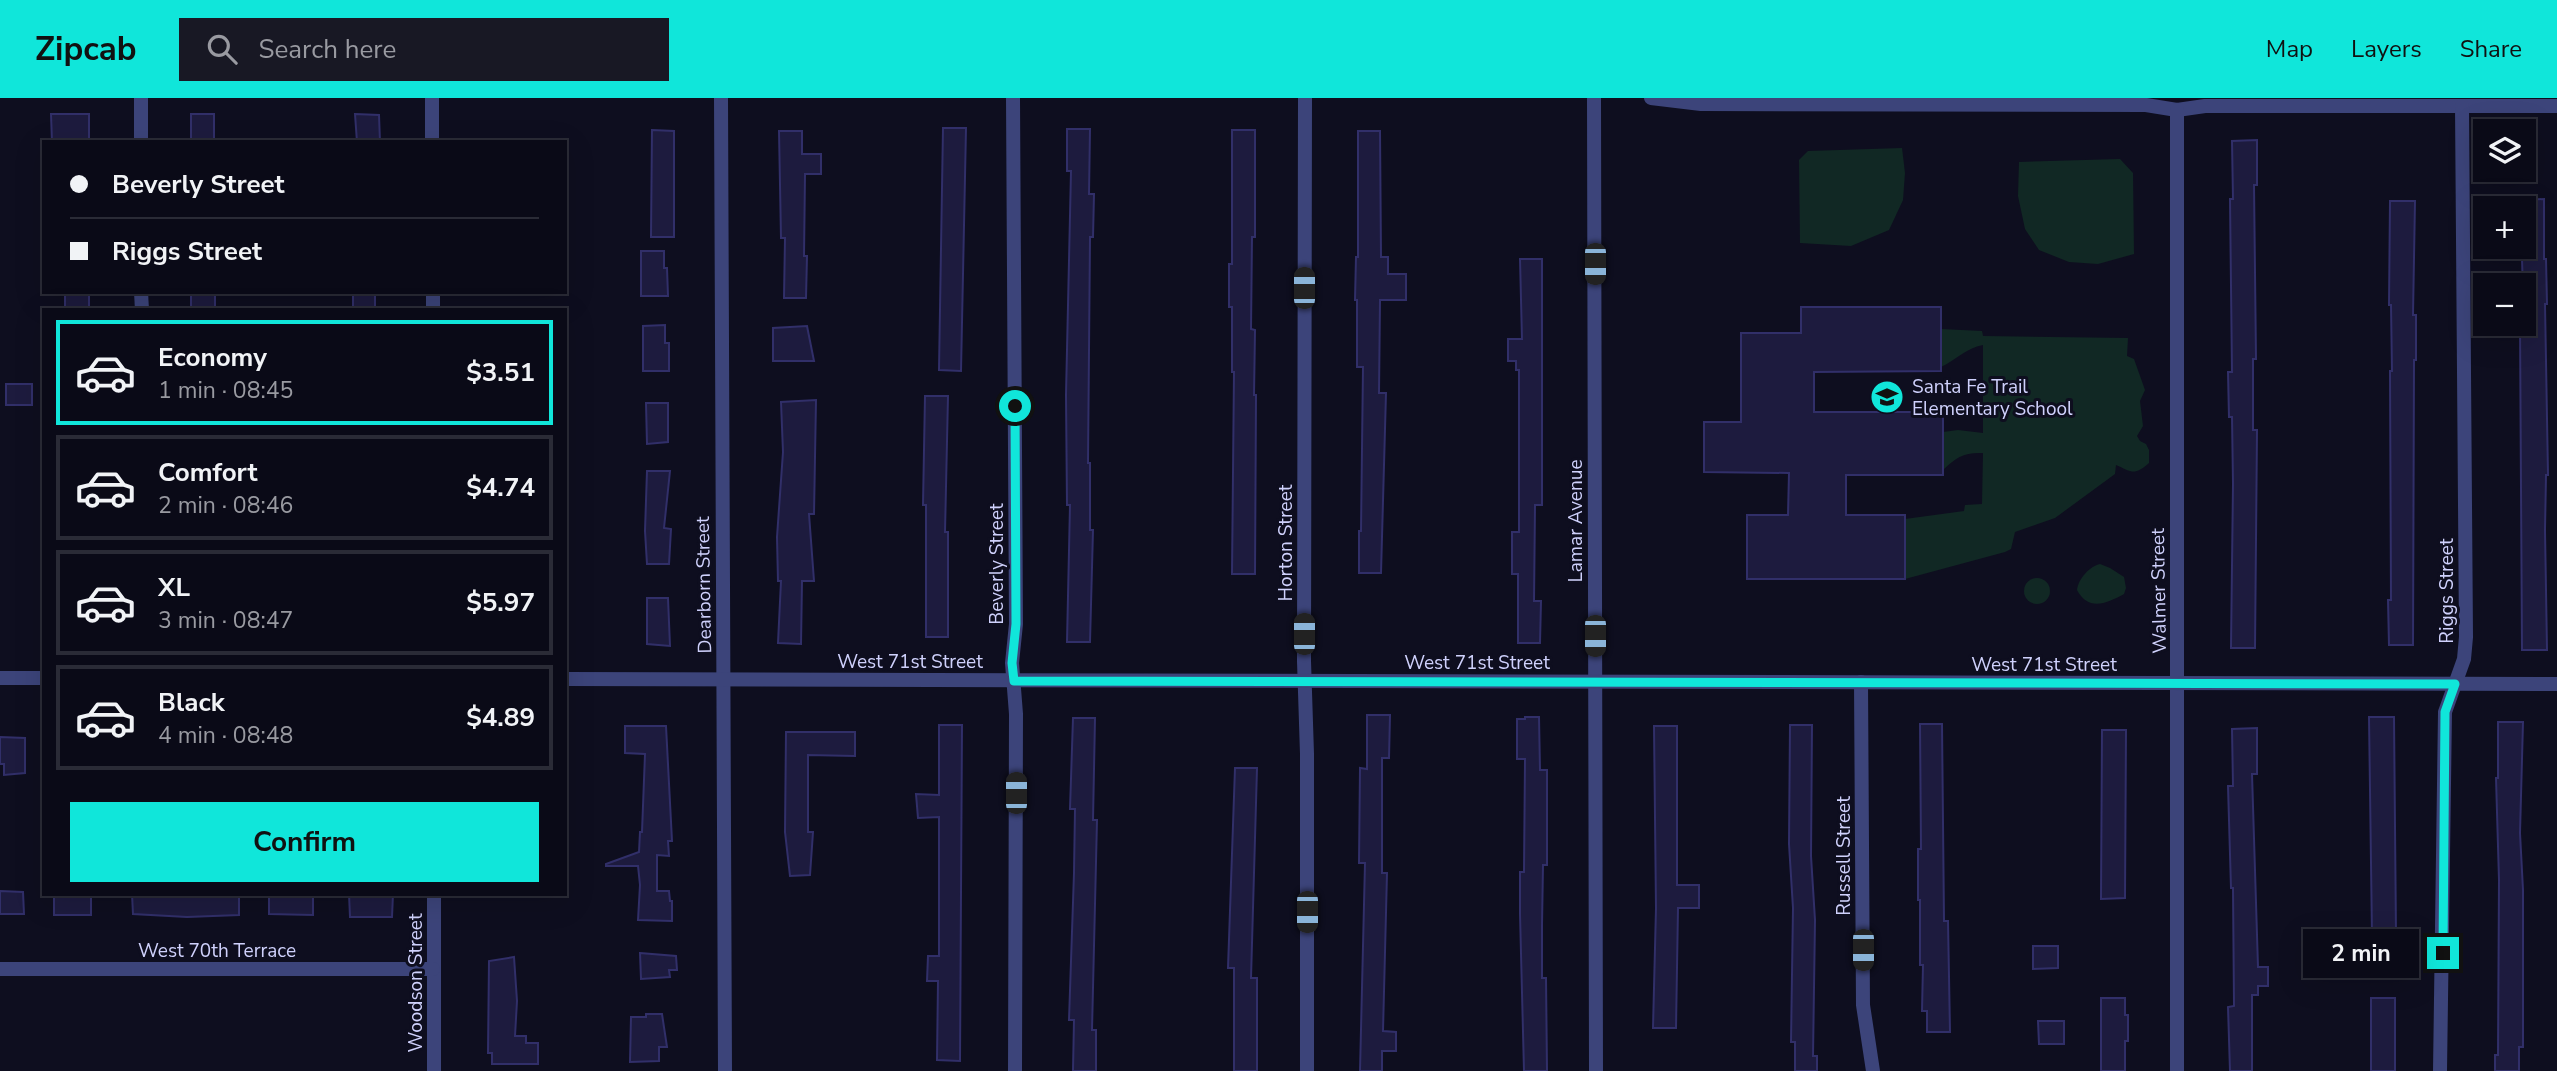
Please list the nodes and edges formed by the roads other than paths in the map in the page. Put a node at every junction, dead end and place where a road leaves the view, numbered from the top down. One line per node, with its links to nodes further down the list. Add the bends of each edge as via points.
1 (141, 98): 11 (street)
2 (432, 98): 12 (street)
3 (721, 98): 16 (street, Dearborn Street)
4 (1013, 98): 17 (street, Beverly Street)
5 (1305, 98): 18 (street, Horton Street)
6 (1594, 98): 19 (street, Lamar Avenue)
7 (1651, 98): 10 (street, via 1701,104 2132,105)
8 (2462, 106): 9 (street); 10 (street, via 2205,106); 22 (street, Riggs Street, via 2466,637 2465,659)
9 (2557, 106)
10 (2177, 110): 21 (street, Walmer Street)
11 (141, 140)
12 (432, 140)
13 (0, 678): 14 (street)
14 (42, 678)
15 (567, 679): 16 (street, West 71st Street)
16 (724, 680): 17 (street, West 71st Street); 28 (street, Dearborn Street)
17 (1014, 681): 18 (street, West 71st Street); 29 (street, Beverly Street)
18 (1305, 681): 19 (street, West 71st Street); 30 (street, Horton Street)
19 (1595, 682): 20 (street, West 71st Street); 31 (street, Lamar Avenue)
20 (1861, 682): 21 (street, West 71st Street); 32 (street, Russell Street, via 1863,1005)
21 (2178, 683): 22 (street, West 71st Street); 33 (street, Walmer Street)
22 (2455, 684): 23 (street, West 71st Street); 34 (street, Riggs Street, via 2445,712)
23 (2557, 684)
24 (434, 896): 26 (street, Woodson Street)
25 (0, 969): 26 (street, West 70th Terrace)
26 (433, 970): 27 (street, Woodson Street)
27 (434, 1071)
28 (725, 1071)
29 (1015, 1071)
30 (1307, 1071)
31 (1596, 1071)
32 (1873, 1071)
33 (2177, 1071)
34 (2440, 1071)

